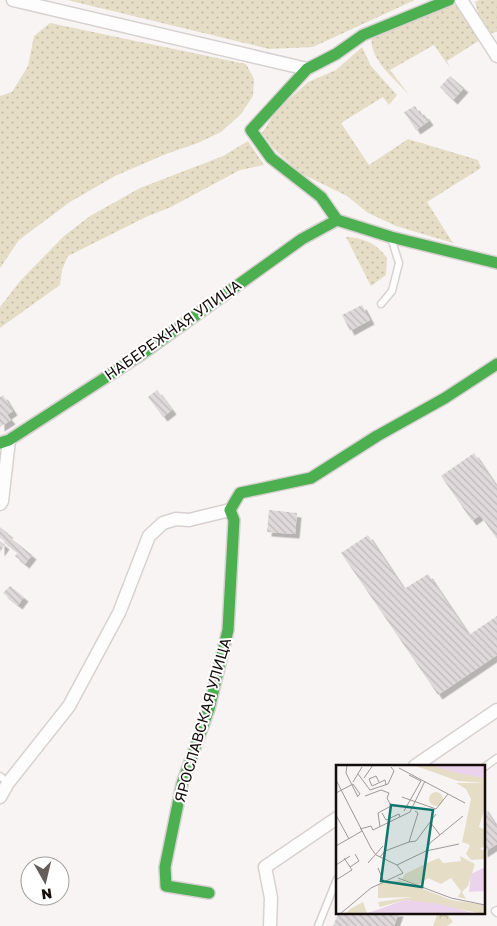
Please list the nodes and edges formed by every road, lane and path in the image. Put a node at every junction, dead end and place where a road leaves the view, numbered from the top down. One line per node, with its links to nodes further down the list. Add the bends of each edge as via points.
1 (13, 0): 5 (street)
2 (449, 0): 5 (street, via 363,35)
3 (461, 0): 4 (street)
4 (497, 56)
5 (307, 69): 6 (street, via 252,130 271,158 321,197)
6 (337, 220): 7 (street); 11 (street, НАБЕРЕЖНАЯ УЛИЦА, via 302,239 142,354)
7 (391, 237): 8 (street); 9 (lane, via 399,263 392,291)
8 (497, 263)
9 (381, 304)
10 (497, 364): 13 (street, via 311,478 240,493)
11 (4, 442): 12 (street, НАБЕРЕЖНАЯ УЛИЦА)
12 (0, 504)
13 (230, 510): 18 (street, via 163,523 149,536 119,613 69,706); 22 (street, ЯРОСЛАВСКАЯ УЛИЦА, via 234,520 228,630 209,709 182,784 165,867 166,886)
14 (497, 710): 16 (street)
15 (497, 758): 17 (lane)
16 (416, 765)
17 (484, 767)
18 (4, 780): 19 (street)
19 (0, 797)
20 (336, 819): 23 (street, via 265,867 271,898)
21 (336, 881): 24 (lane)
22 (209, 894)
23 (270, 926)
24 (318, 926)

